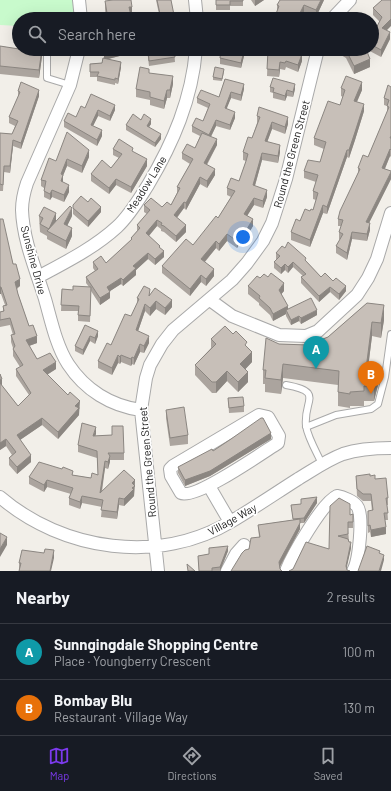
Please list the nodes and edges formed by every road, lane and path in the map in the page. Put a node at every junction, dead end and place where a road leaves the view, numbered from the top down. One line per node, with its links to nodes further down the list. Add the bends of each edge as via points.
1 (79, 0): 4 (street)
2 (195, 0): 5 (street)
3 (350, 0): 6 (street)
4 (80, 12)
5 (196, 12)
6 (339, 12)
7 (47, 56): 11 (lane, via 47,78)
8 (77, 56): 11 (street, Sunshine Drive)
9 (196, 56): 13 (street, Meadow Lane, via 184,114 169,147 137,202 118,226 96,244)
10 (316, 56): 14 (street, Round the Green Street, via 286,179 272,223 247,263)
11 (70, 85): 13 (street, Sunshine Drive, via 27,183 23,198 22,210 26,233)
12 (391, 213): 14 (street, via 377,259 368,278 357,295 318,331 306,336 279,334 232,316)
13 (38, 277): 17 (street, Sunshine Drive, via 60,349 69,365 98,396 126,408)
14 (210, 300): 17 (street, Round the Green Street, via 185,319 162,344 146,378)
15 (391, 334): 18 (lane, via 378,404 371,409 336,415)
16 (286, 385): 18 (lane, via 304,389 308,393 310,398)
17 (141, 410): 25 (street, Round the Green Street)
18 (306, 427): 20 (lane)
19 (391, 448): 20 (street, Village Way, via 365,449 343,454)
20 (322, 464): 23 (street, Village Way)
21 (209, 486): 21 (street, via 184,495 171,476 170,469 259,415 268,417 279,436 278,443); 23 (street)
22 (0, 497): 25 (street, Village Way, via 39,524 80,540 106,546)
23 (230, 522): 25 (street, Village Way, via 202,535)
24 (244, 545): 27 (street)
25 (155, 546): 26 (street, Round the Green Street)
26 (158, 571)
27 (227, 571)
28 (286, 571): 29 (street, via 294,552 328,504 337,496 355,504 359,510 360,543)
29 (353, 571)

